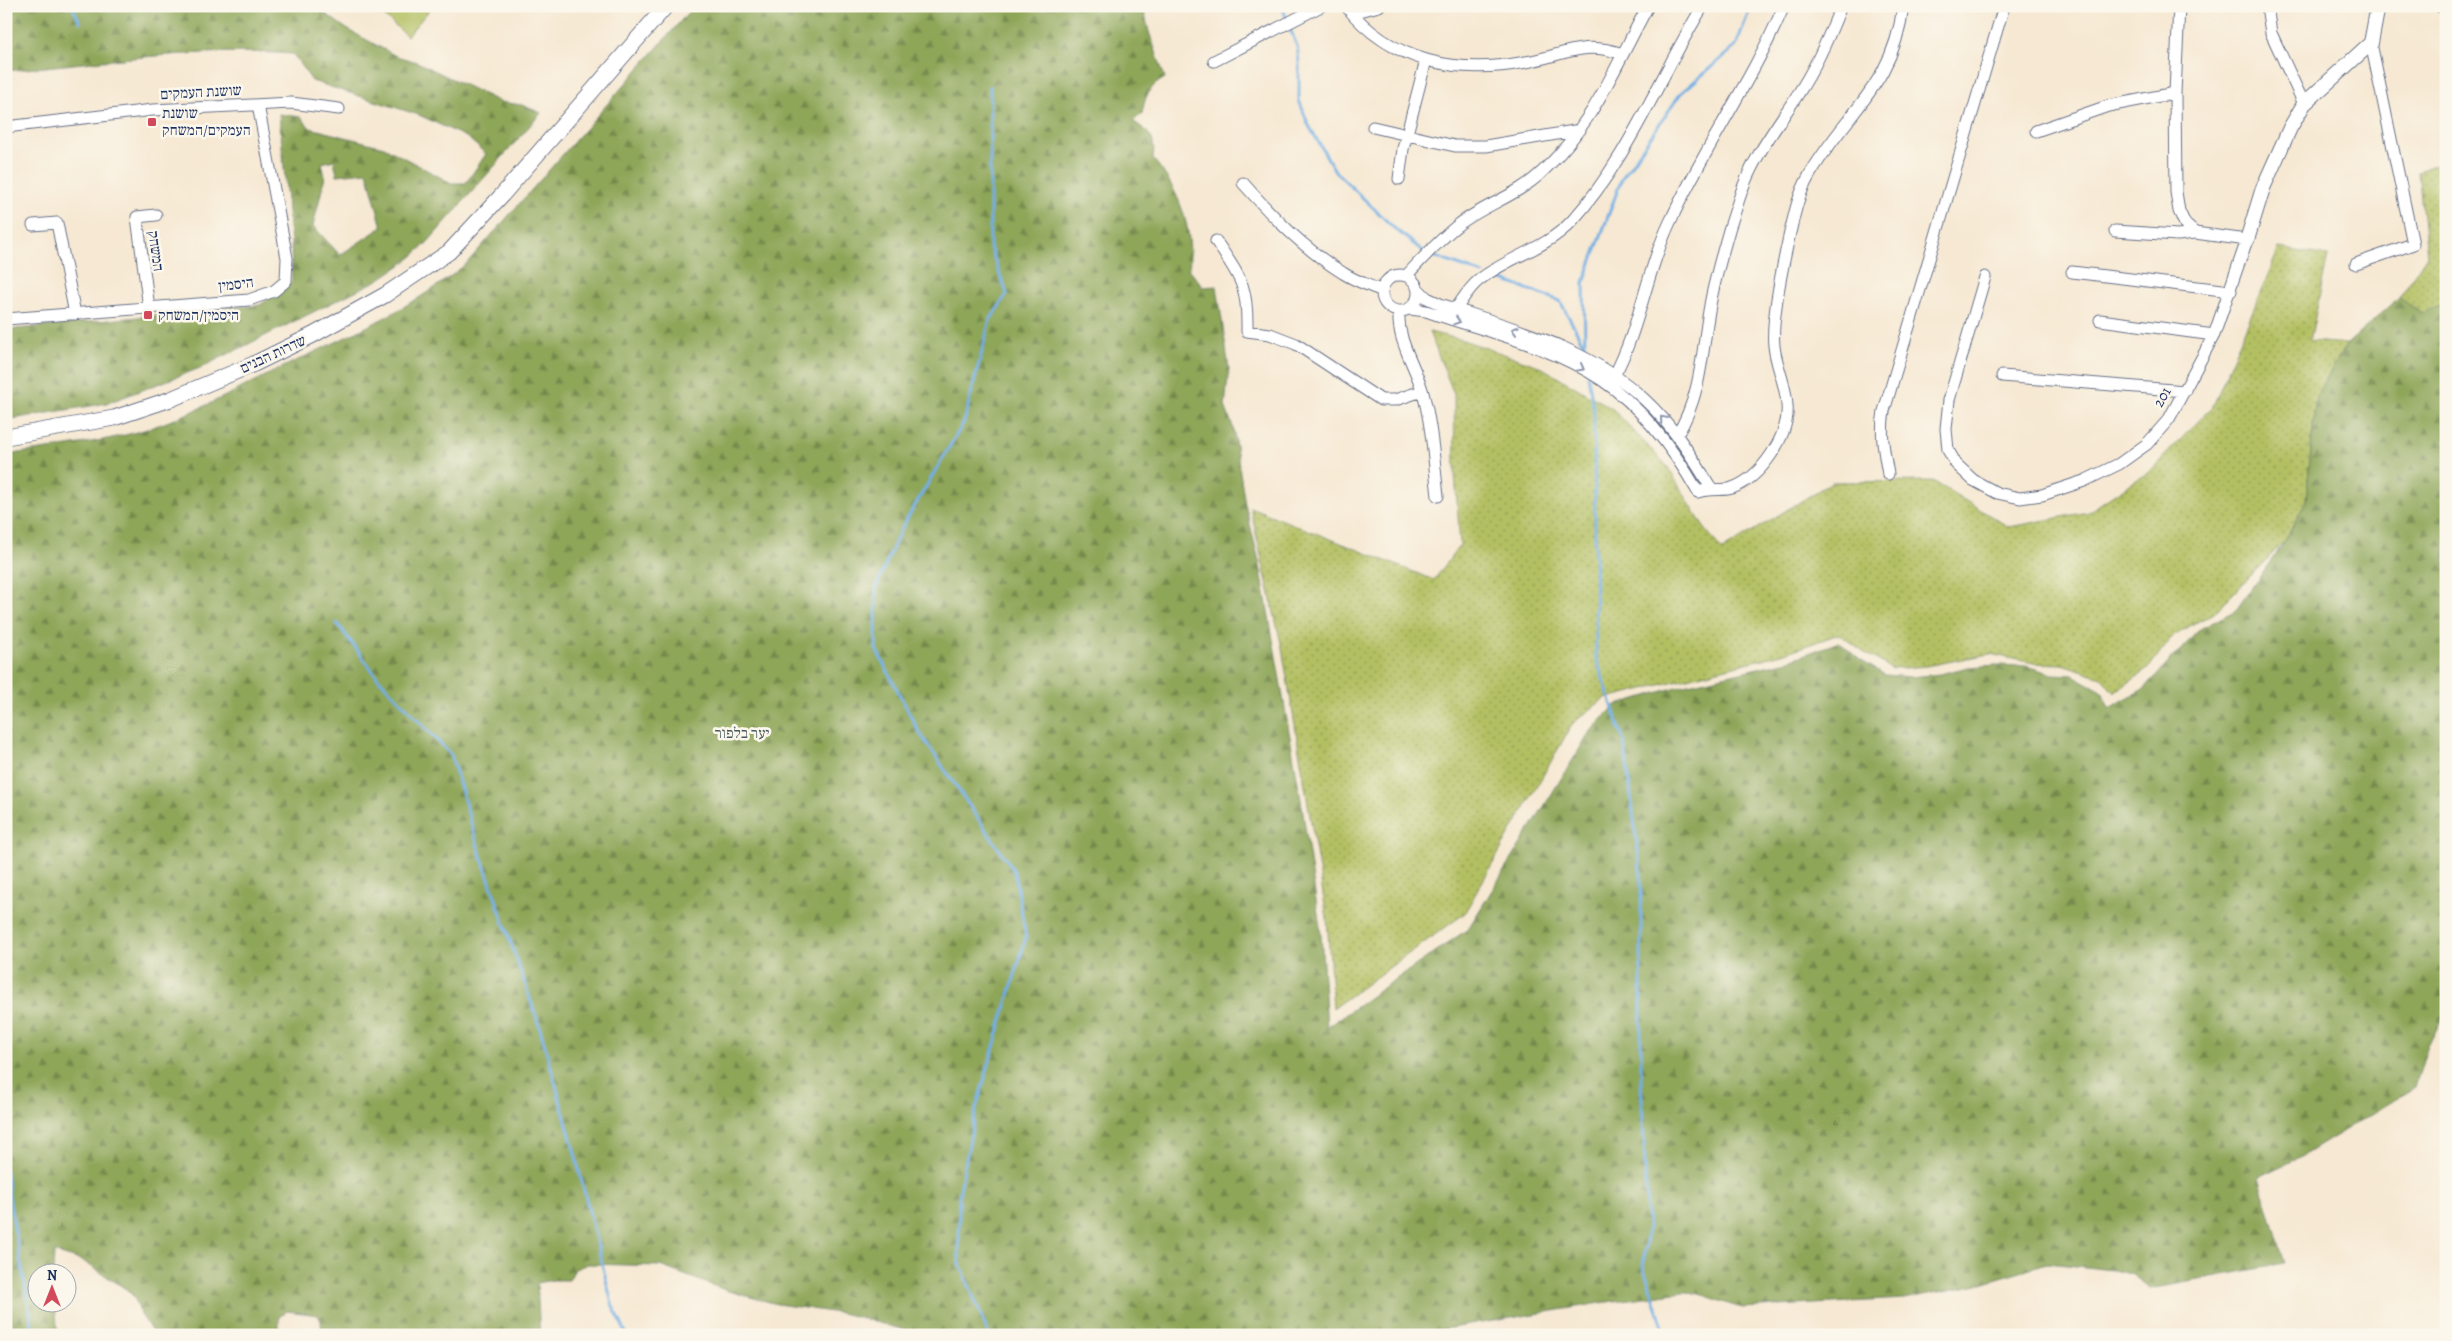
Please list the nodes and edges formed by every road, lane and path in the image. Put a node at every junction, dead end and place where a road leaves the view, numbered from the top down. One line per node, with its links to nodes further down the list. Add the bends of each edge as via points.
1 (666, 6): 58 (main road, שדרות הבנים, via 449,252 385,295 254,364 163,402 114,418)
2 (1321, 6): 19 (street)
3 (1379, 6): 15 (street)
4 (1648, 6): 17 (street)
5 (1702, 6): 46 (street, via 1636,130 1585,204 1560,233 1479,280)
6 (1784, 6): 53 (street, via 1767,46 1704,153 1669,224 1641,299 1636,327)
7 (1841, 6): 57 (street, via 1826,46 1799,94 1755,159 1740,194 1713,287 1699,383 1689,416)
8 (1903, 6): 60 (street, via 1894,49 1880,78 1817,163 1799,197 1774,328 1776,360 1788,403 1784,431 1767,461 1753,474 1731,489)
9 (2004, 6): 59 (street, via 1884,411 1881,427)
10 (2179, 6): 20 (street)
11 (2267, 6): 21 (street, via 2271,33)
12 (2378, 6): 16 (street)
13 (2440, 6): 14 (street)
14 (2446, 9)
15 (1349, 10): 18 (street, via 1375,35 1402,52)
16 (2371, 43): 21 (street, 201); 37 (street, via 2412,244)
17 (1623, 54): 18 (street, via 1596,47 1582,48 1527,62 1477,68); 26 (street)
18 (1426, 60): 28 (street)
19 (1214, 61)
20 (2175, 93): 27 (street, via 2108,106); 34 (street, via 2176,192 2182,218)
21 (2304, 104): 35 (street, 201, via 2263,188)
22 (258, 105): 23 (street, שושנת העמקים, via 291,103); 24 (street, שושנת העמקים, via 153,110); 44 (street, היסמין, via 288,258 286,281 274,291 249,300)
23 (338, 109)
24 (6, 127)
25 (1373, 127): 28 (street)
26 (1580, 130): 28 (street, via 1486,146 1455,146); 39 (street, via 1540,174 1513,194 1459,225 1431,248)
27 (2036, 131)
28 (1406, 135): 29 (street)
29 (1398, 179)
30 (1243, 183): 42 (street, via 1305,246 1344,274)
31 (156, 215): 44 (street, המשחק, via 137,217)
32 (32, 225): 47 (street, via 57,223)
33 (2115, 231): 34 (street)
34 (2195, 233): 35 (street)
35 (2247, 240): 43 (street, 201)
36 (1216, 242): 55 (street, via 1245,290 1247,331 1270,334 1296,344 1381,400 1395,400)
37 (2356, 264)
38 (2072, 272): 43 (street)
39 (1406, 276): 41 (street); 42 (street, via 1392,277)
40 (1985, 277): 56 (street, 201, via 1949,400 1946,429 1948,450 1972,480 1997,493 2020,498 2042,495 2084,481 2119,464 2147,444 2169,419)
41 (1418, 289): 45 (street, via 1418,299); 46 (street, via 1427,298)
42 (1382, 291): 45 (street, via 1384,302)
43 (2231, 291): 50 (street, 201)
44 (149, 308): 47 (street, היסמין)
45 (1404, 310): 51 (street, one-way to 51, via 1426,311); 55 (street, via 1399,334)
46 (1455, 310): 51 (street, one-way to 46)
47 (75, 314): 48 (street, היסמין)
48 (6, 319)
49 (2100, 320): 50 (street)
50 (2214, 335): 56 (street, 201)
51 (1560, 352): 52 (street)
52 (1603, 375): 53 (street); 60 (street, via 1646,419 1698,492)
53 (1614, 376): 57 (street, one-way to 53, via 1645,399)
54 (2002, 376): 56 (street)
55 (1422, 391): 61 (street)
56 (2185, 391)
57 (1677, 435): 60 (street)
58 (6, 437)
59 (1888, 474)
60 (1711, 488)
61 (1438, 496)

